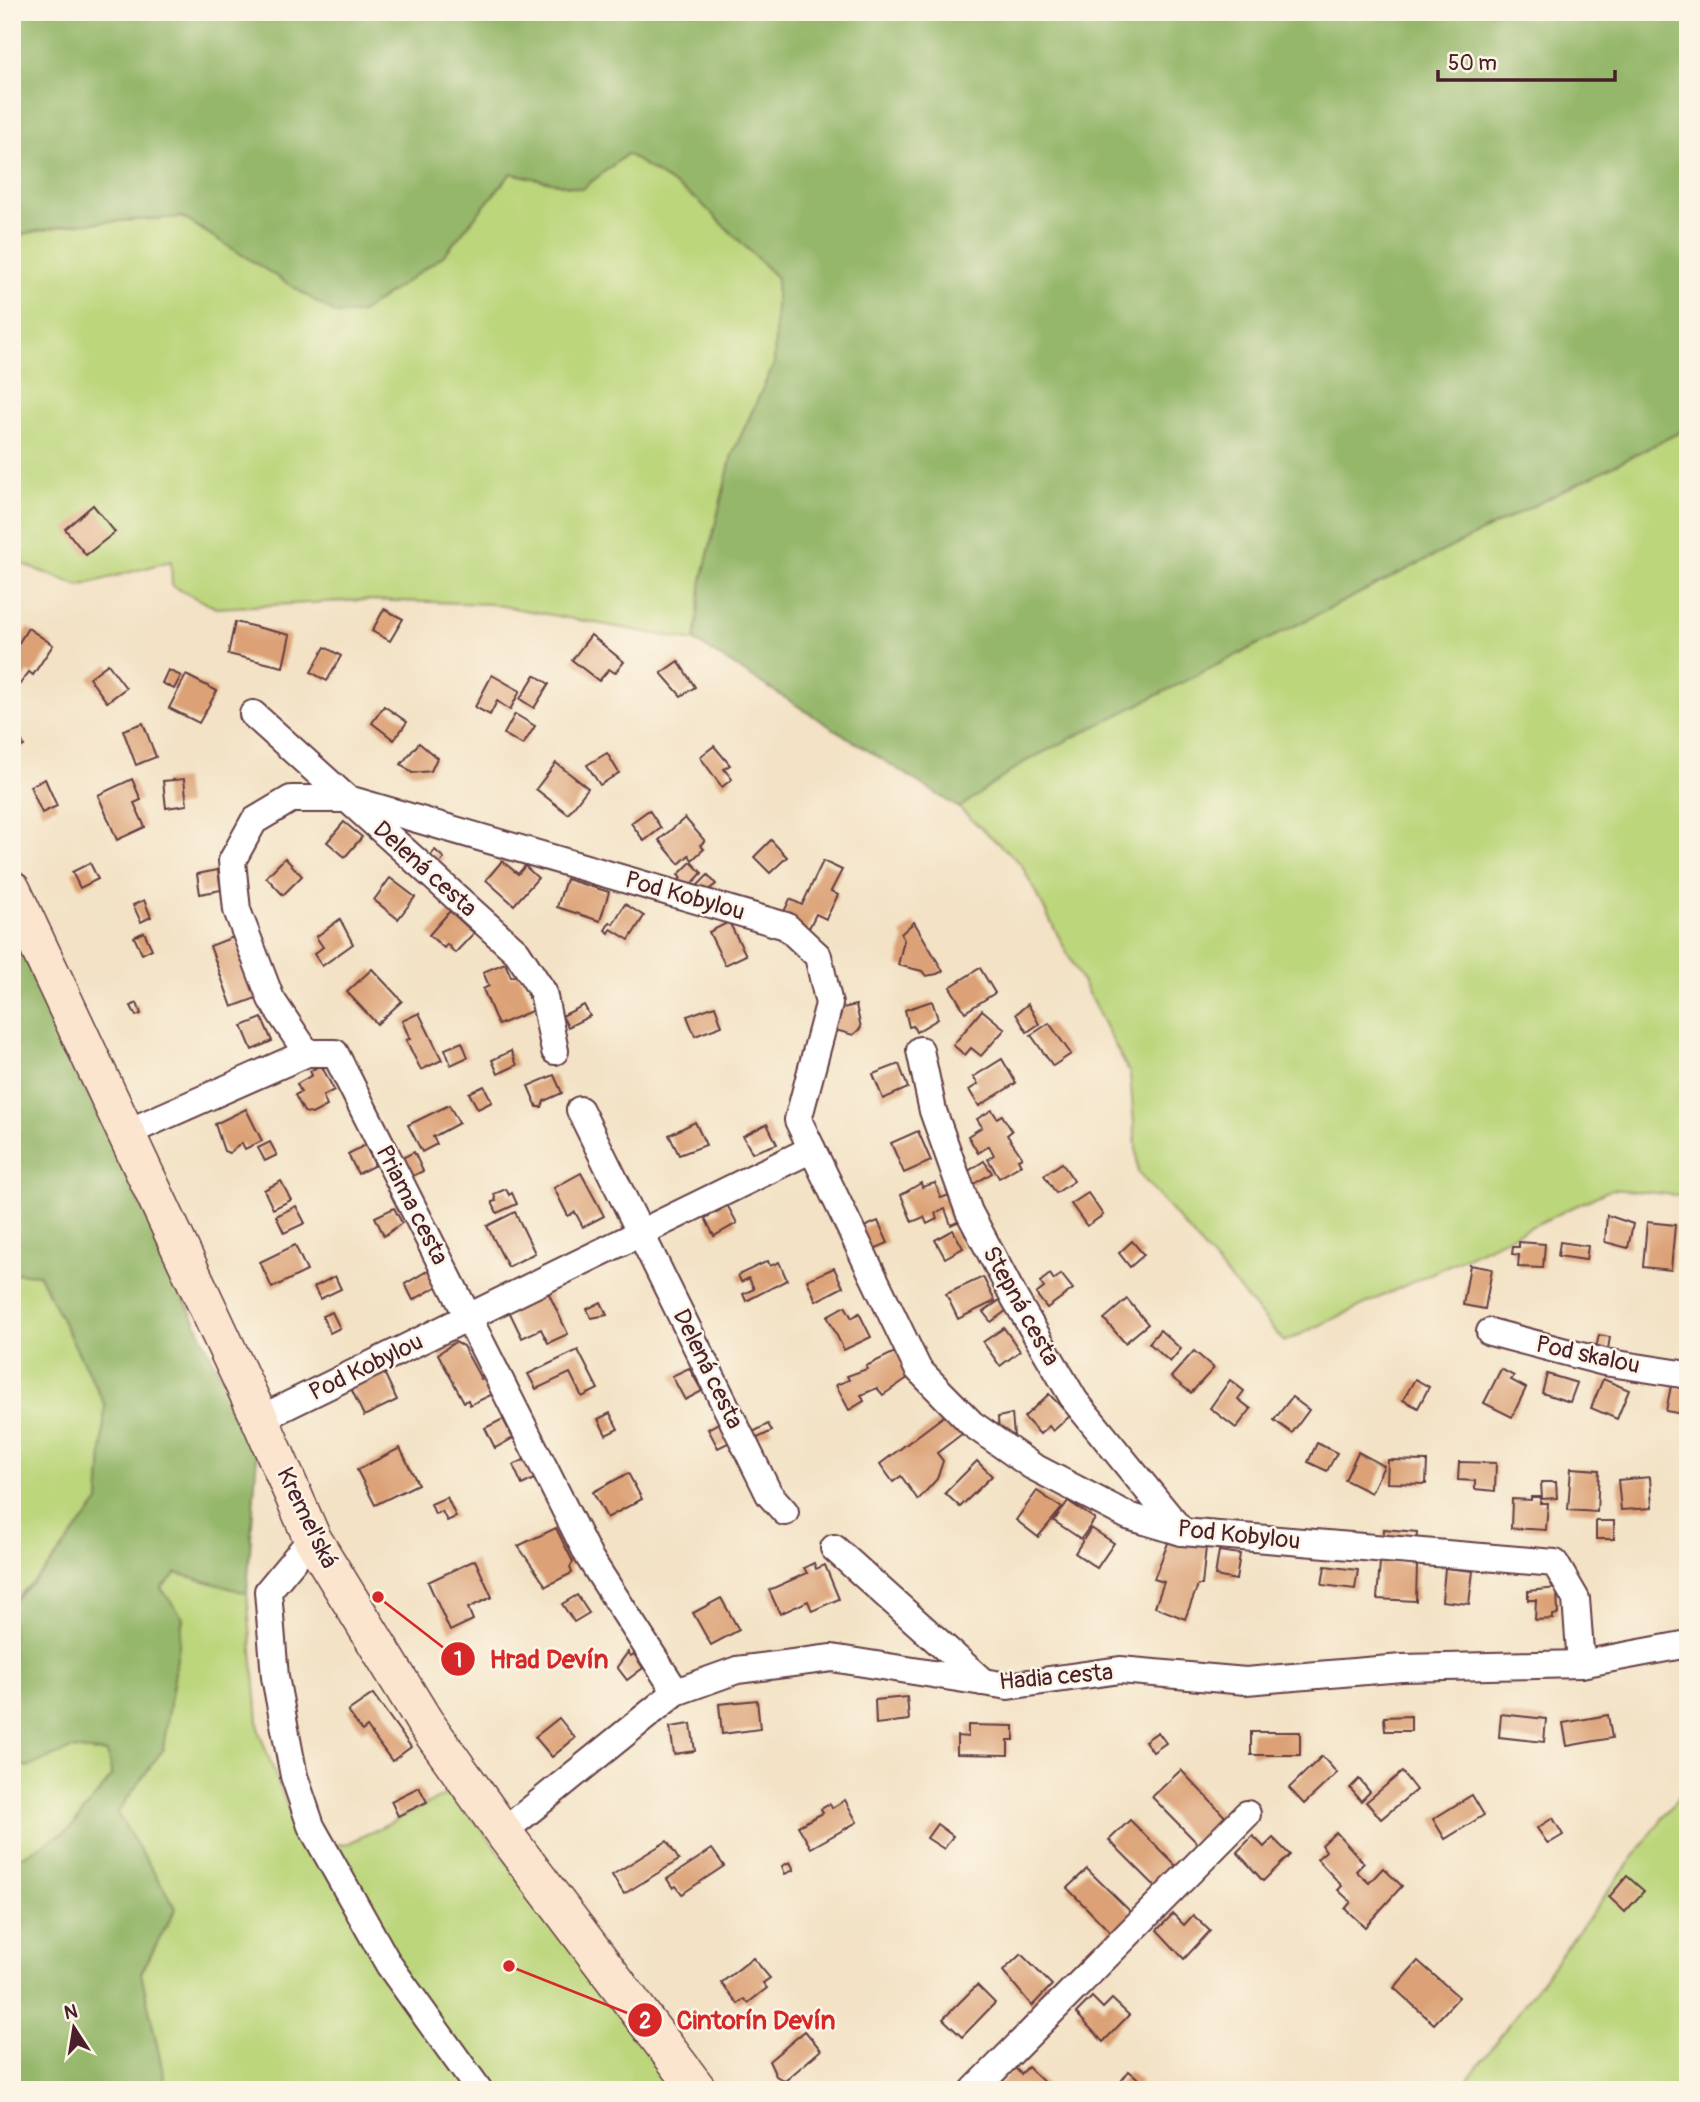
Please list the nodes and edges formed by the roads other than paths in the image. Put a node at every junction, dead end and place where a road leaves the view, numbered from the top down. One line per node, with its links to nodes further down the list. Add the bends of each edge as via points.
1 (253, 714): 2 (street, Delená cesta)
2 (348, 799): 5 (street, Delená cesta, via 517,952 543,992); 6 (street, via 291,799 254,821 232,861 237,910 271,999); 9 (street, Pod Kobylou, via 786,926 818,956 829,1004 798,1120)
3 (12, 890): 8 (street, Kremeľská)
4 (920, 1050): 16 (street, Stepná cesta, via 933,1111 969,1212 1014,1297 1075,1401)
5 (555, 1051)
6 (307, 1053): 8 (street); 11 (street, Priama cesta, via 335,1053)
7 (580, 1110): 10 (street, Delená cesta)
8 (124, 1134): 14 (street, Kremeľská)
9 (812, 1149): 10 (street, Pod Kobylou); 16 (street, Pod Kobylou, via 918,1369 963,1415 1032,1466 1128,1516)
10 (640, 1232): 11 (street, Pod Kobylou); 15 (street, Delená cesta, via 769,1494)
11 (469, 1316): 14 (street, Pod Kobylou); 22 (street, Priama cesta, via 589,1557)
12 (1490, 1332): 13 (street, Pod skalou, via 1604,1362)
13 (1688, 1375)
14 (260, 1419): 17 (street, Kremeľská)
15 (785, 1512)
16 (1182, 1532): 20 (street, Pod Kobylou, via 1555,1563 1576,1600)
17 (313, 1538): 24 (street, Kremeľská, via 424,1721); 25 (street, via 268,1591 275,1677 294,1776 311,1826 389,1965)
18 (834, 1548): 21 (street)
19 (1688, 1644): 20 (street)
20 (1581, 1664): 21 (street, Hadia cesta, via 1402,1668 1246,1681 1120,1670 1008,1686)
21 (983, 1682): 22 (street, Hadia cesta, via 832,1658 737,1670)
22 (676, 1692): 24 (street, Hadia cesta)
23 (1247, 1814): 27 (street)
24 (503, 1832): 26 (street, Kremeľská)
25 (479, 2090)
26 (698, 2090)
27 (974, 2090)

